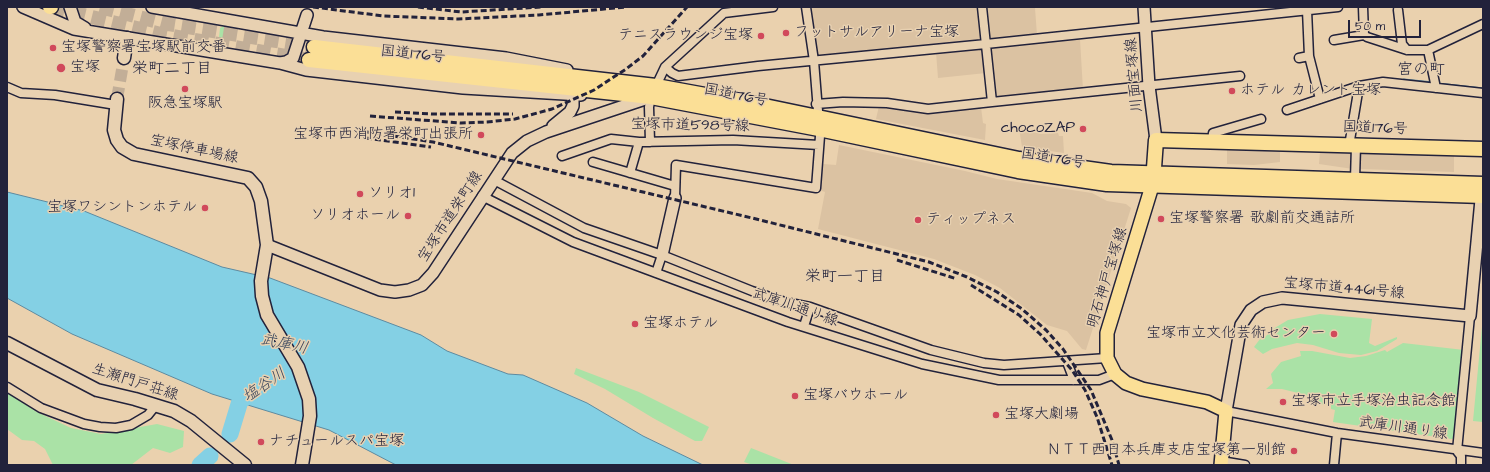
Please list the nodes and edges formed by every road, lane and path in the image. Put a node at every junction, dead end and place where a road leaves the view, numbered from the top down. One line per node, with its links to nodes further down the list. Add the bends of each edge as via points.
1 (22, 7): 16 (street, via 74,29)
2 (69, 7): 16 (street, via 74,22)
3 (152, 7): 15 (street)
4 (773, 7): 31 (street, via 724,13)
5 (806, 7): 29 (street)
6 (982, 7): 21 (street)
7 (1144, 7): 14 (street, 川面宝塚線)
8 (1338, 7): 10 (street)
9 (1363, 7): 18 (street)
10 (1307, 10): 14 (street); 26 (street)
11 (1398, 10): 23 (street, via 1402,44)
12 (308, 11): 15 (street, via 294,27); 17 (street); 22 (street, via 308,26 314,33)
13 (1483, 24): 24 (street)
14 (1146, 28): 21 (street); 33 (street, 川面宝塚線)
15 (285, 29): 17 (street); 25 (street, via 293,40)
16 (89, 30): 19 (street)
17 (301, 34): 22 (street); 25 (street)
18 (1364, 35): 20 (street); 23 (street)
19 (127, 38): 27 (main road); 30 (street)
20 (1334, 40)
21 (986, 44): 29 (street); 43 (street)
22 (315, 48): 37 (highway, 国道176号, via 592,78); 39 (highway, 国道176号)
23 (1406, 50): 24 (street)
24 (1428, 50): 36 (street)
25 (295, 55): 30 (street, via 290,61)
26 (1309, 56): 28 (street); 41 (street)
27 (124, 58)
28 (1299, 58)
29 (814, 61): 31 (street, via 678,76); 45 (street)
30 (280, 63): 40 (street, via 306,70 463,88)
31 (664, 67): 37 (street)
32 (1240, 76): 33 (street)
33 (1149, 86): 43 (street); 48 (street, 川面宝塚線)
34 (1359, 86): 36 (street, via 1383,82); 41 (street); 53 (street)
35 (7, 87): 42 (street, via 21,93)
36 (1436, 88): 38 (street)
37 (653, 91): 39 (highway, 国道176号); 45 (highway, 国道176号); 47 (street, 宝塚市道栄町線); 50 (street, via 649,107)
38 (1483, 93)
39 (625, 94): 40 (street)
40 (574, 95): 47 (street, via 570,112)
41 (1320, 99): 44 (street)
42 (117, 102): 65 (main road, 宝塚停車場線, via 114,130 117,140 122,147 134,154 248,178 256,187 261,201)
43 (992, 102): 45 (street, via 928,109 887,103 843,102)
44 (1287, 110)
45 (818, 117): 52 (street); 60 (highway, 国道176号, via 1019,159)
46 (1260, 119): 51 (street, via 1213,133)
47 (546, 132): 59 (street, 宝塚市道栄町線, via 527,141 512,154)
48 (1156, 140): 51 (highway, 国道176号); 60 (highway)
49 (639, 142): 50 (street, 宝塚市道598号線); 55 (street, 宝塚市道598号線, via 611,139); 57 (street)
50 (650, 142): 52 (street, 宝塚市道598号線, via 733,140)
51 (1212, 142): 53 (highway, 国道176号)
52 (820, 145): 61 (street, via 816,188 676,165)
53 (1353, 146): 54 (highway, 国道176号); 58 (street)
54 (1483, 149)
55 (562, 156)
56 (593, 162): 57 (street)
57 (630, 173): 61 (street)
58 (1355, 179): 60 (highway, 国道176号); 62 (highway, 国道176号)
59 (494, 180): 63 (street, 宝塚市道栄町線); 66 (street, 武庫川通り線, via 584,228)
60 (1153, 180): 62 (highway, 国道176号); 72 (main road, 明石神戸宝塚線, via 1107,333)
61 (675, 186): 64 (street)
62 (1483, 189): 69 (street)
63 (482, 196): 65 (street, 宝塚市道栄町線, via 433,272 422,285 409,290 380,290); 67 (street, 武庫川通り線, via 573,242)
64 (675, 198): 66 (street)
65 (266, 250): 84 (main road, 宝塚停車場線, via 261,281 267,315 298,367 309,399 310,416)
66 (662, 255): 67 (street); 68 (street, 武庫川通り線, via 785,302)
67 (656, 273): 70 (street, 武庫川通り線)
68 (810, 307): 70 (street); 73 (street, 武庫川通り線, via 931,350 984,363 1004,365)
69 (1470, 316): 78 (street, 宝塚市道4461号線, via 1282,298 1263,302 1251,310 1241,325); 80 (street)
70 (804, 326): 75 (street, 武庫川通り線, via 922,364 982,378)
71 (7, 343): 77 (main road, 生瀬門戸荘線, via 97,390)
72 (1107, 358): 73 (street, 武庫川通り線); 74 (main road, 明石神戸宝塚線)
73 (1067, 362): 75 (street)
74 (1115, 374): 75 (street, 武庫川通り線, via 1099,380); 78 (main road, 明石神戸宝塚線, via 1126,383 1142,389 1207,402)
75 (1074, 380)
76 (7, 387): 77 (street, via 41,408 84,424 100,427 116,428 131,425 148,415)
77 (156, 405): 83 (main road, 生瀬門戸荘線, via 174,411 191,421)
78 (1226, 411): 79 (street, 武庫川通り線); 82 (main road)
79 (1337, 433): 80 (street, 武庫川通り線); 86 (street)
80 (1457, 450): 81 (street, 武庫川通り線); 87 (street, via 1461,456)
81 (1483, 453)
82 (1221, 463): 85 (street)
83 (245, 465)
84 (302, 465)
85 (1245, 465)
86 (1334, 465)
87 (1461, 465)

